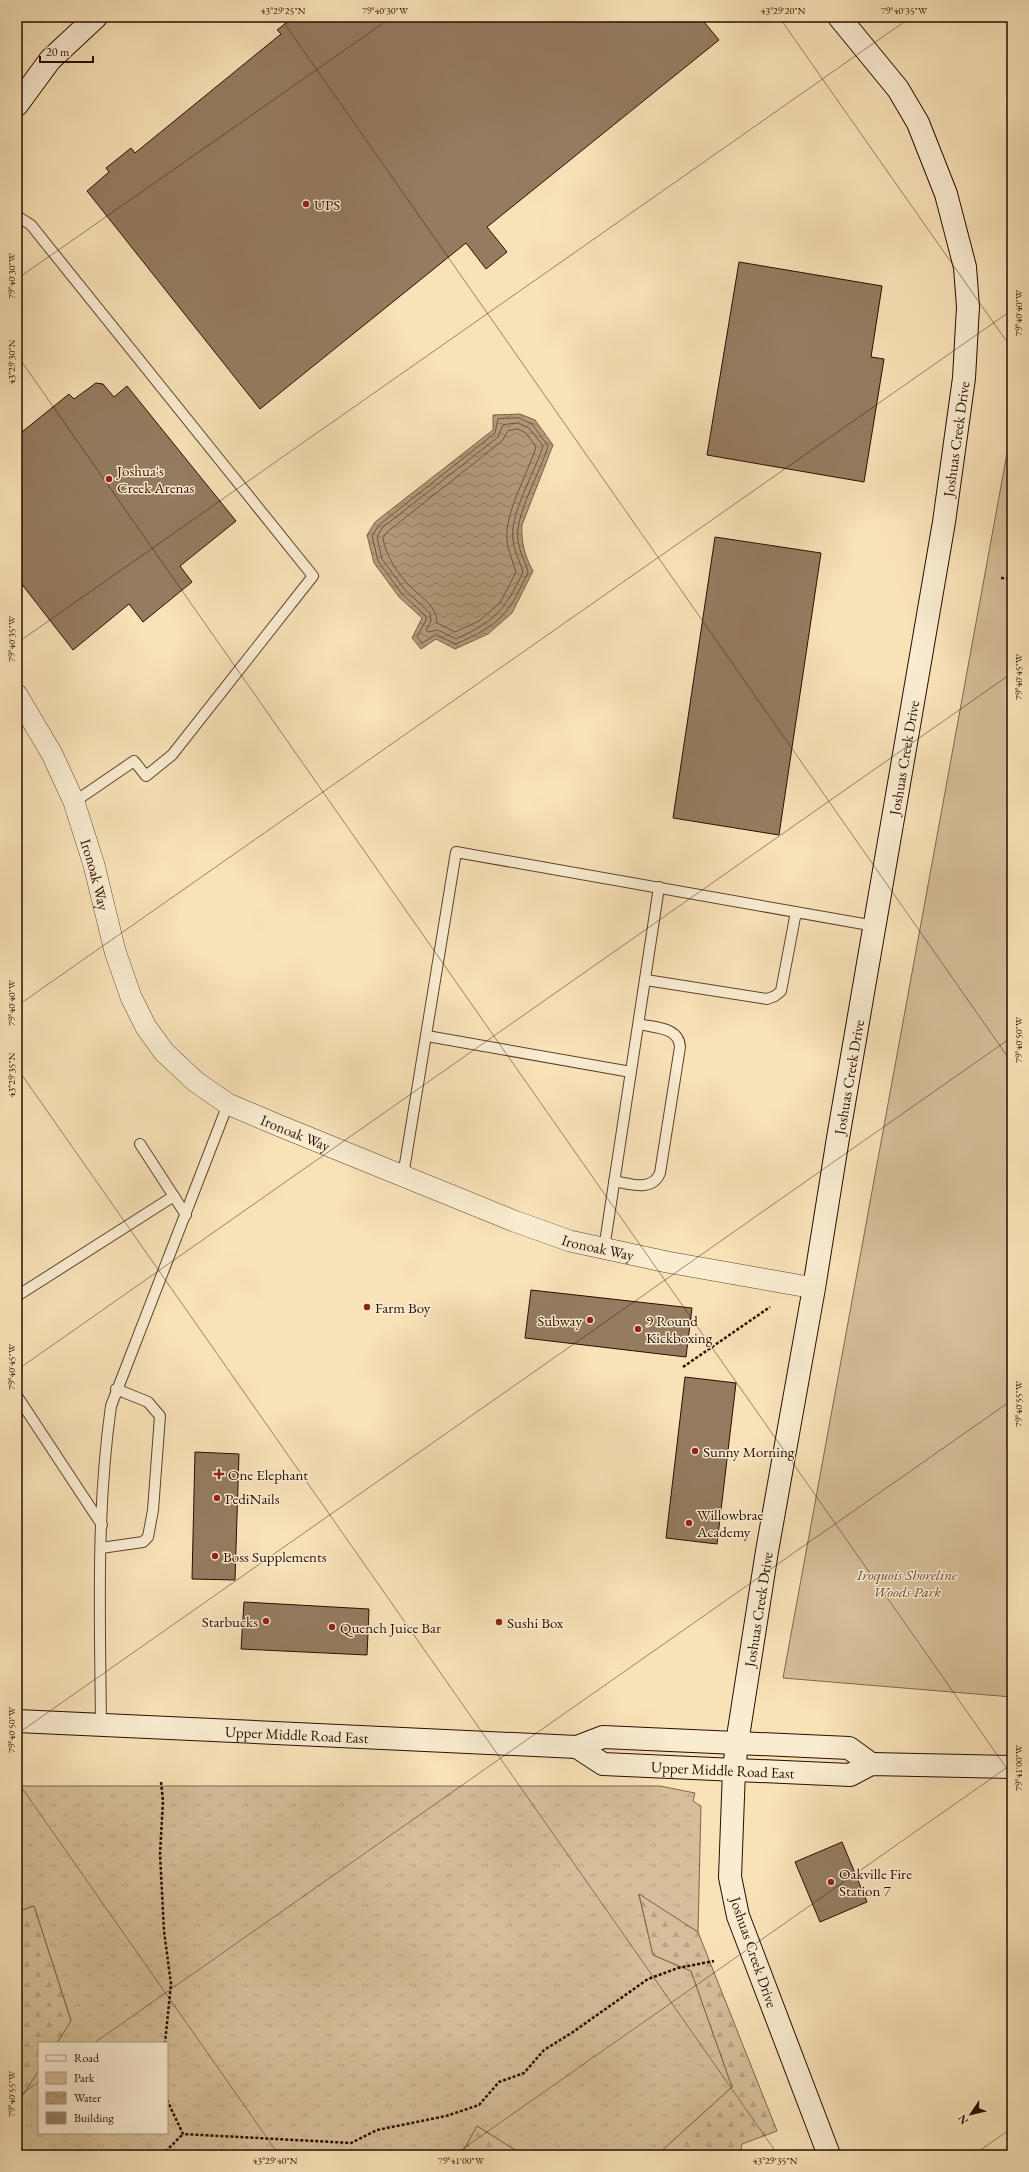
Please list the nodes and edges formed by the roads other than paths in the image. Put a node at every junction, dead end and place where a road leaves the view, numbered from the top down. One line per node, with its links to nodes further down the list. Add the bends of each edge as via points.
1 (96, 17): 3 (street, via 50,60)
2 (839, 17): 9 (street, Joshuas Creek Drive, via 898,89 918,123 946,194 965,267 968,307 964,378 944,522)
3 (17, 105)
4 (17, 216): 6 (lane, via 31,225 313,576 172,755 146,776 134,761)
5 (17, 695): 6 (street, Ironoak Way, via 52,754)
6 (74, 802): 14 (street, Ironoak Way, via 94,865 122,975 146,1027 164,1052 196,1082)
7 (659, 887): 8 (lane); 10 (lane); 12 (lane, via 456,852)
8 (796, 912): 9 (lane); 10 (lane, via 781,991 775,996 767,998)
9 (875, 926): 21 (street, Joshuas Creek Drive)
10 (646, 980): 11 (lane)
11 (639, 1024): 13 (lane); 17 (lane, via 673,1032 680,1040 680,1047 657,1180 644,1186)
12 (427, 1036): 13 (lane); 16 (lane)
13 (631, 1072): 17 (lane)
14 (228, 1104): 16 (street, Ironoak Way); 19 (lane)
15 (140, 1144): 18 (lane)
16 (403, 1176): 20 (street, Ironoak Way, via 525,1225 570,1241)
17 (614, 1181): 20 (lane)
18 (174, 1196): 19 (lane); 22 (lane)
19 (186, 1215): 23 (lane)
20 (604, 1249): 21 (street, Ironoak Way)
21 (814, 1288): 29 (street, Joshuas Creek Drive, via 767,1551)
22 (17, 1296)
23 (116, 1389): 25 (lane, via 107,1436); 26 (lane, via 148,1402 160,1416 153,1510 148,1537 143,1542)
24 (17, 1396): 25 (lane)
25 (102, 1525): 26 (lane)
26 (101, 1548): 28 (lane)
27 (17, 1721): 28 (street, Upper Middle Road East)
28 (101, 1725): 30 (street, Upper Middle Road East)
29 (737, 1743): 30 (street, Upper Middle Road East, via 603,1737); 31 (street, Upper Middle Road East, via 849,1748); 33 (street, Joshuas Creek Drive)
30 (577, 1747): 33 (street, Upper Middle Road East, via 603,1764)
31 (871, 1764): 32 (street, Upper Middle Road East); 33 (street, Upper Middle Road East, via 850,1774)
32 (1012, 1768)
33 (734, 1770): 34 (street, Joshuas Creek Drive, via 730,1876 738,1916)
34 (829, 2155)

